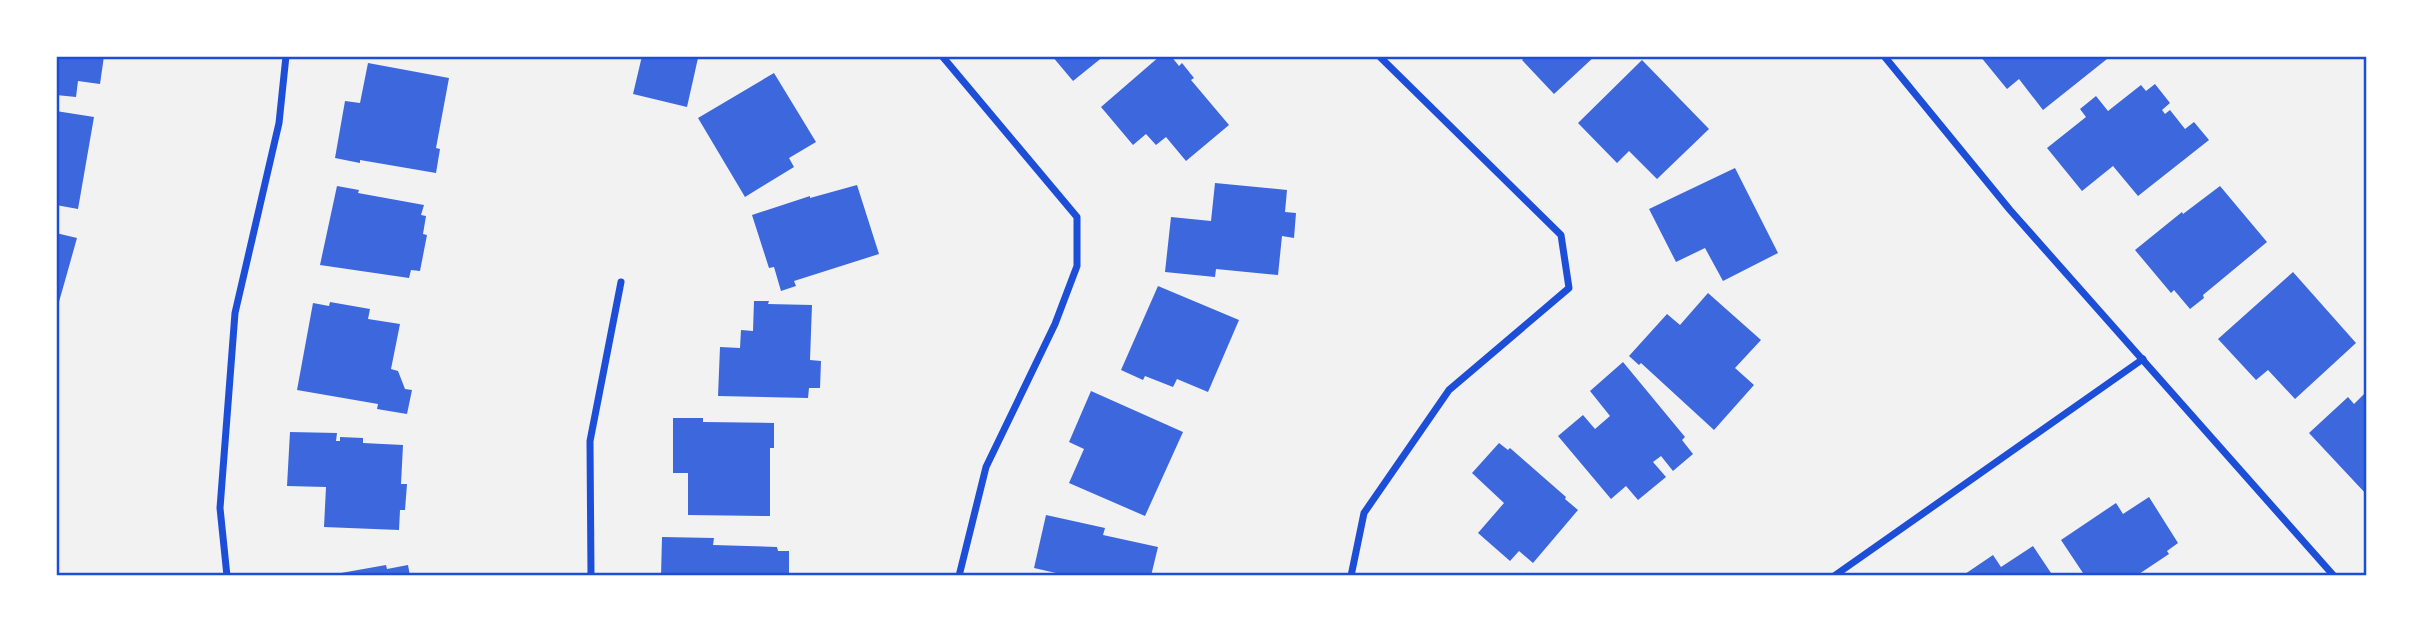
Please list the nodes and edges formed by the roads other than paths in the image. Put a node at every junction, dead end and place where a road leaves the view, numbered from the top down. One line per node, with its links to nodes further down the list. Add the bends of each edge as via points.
1 (286, 56): 7 (street, via 279,123 235,313 220,508)
2 (942, 56): 9 (street, via 1077,217 1077,266 1055,324 986,467)
3 (1379, 56): 10 (street, via 1561,235 1569,288 1449,390 1364,513)
4 (1884, 56): 6 (street, via 2010,211)
5 (621, 282): 8 (street, via 590,441)
6 (2143, 359): 11 (street); 12 (street)
7 (227, 576)
8 (591, 576)
9 (959, 576)
10 (1351, 576)
11 (1834, 576)
12 (2334, 576)

